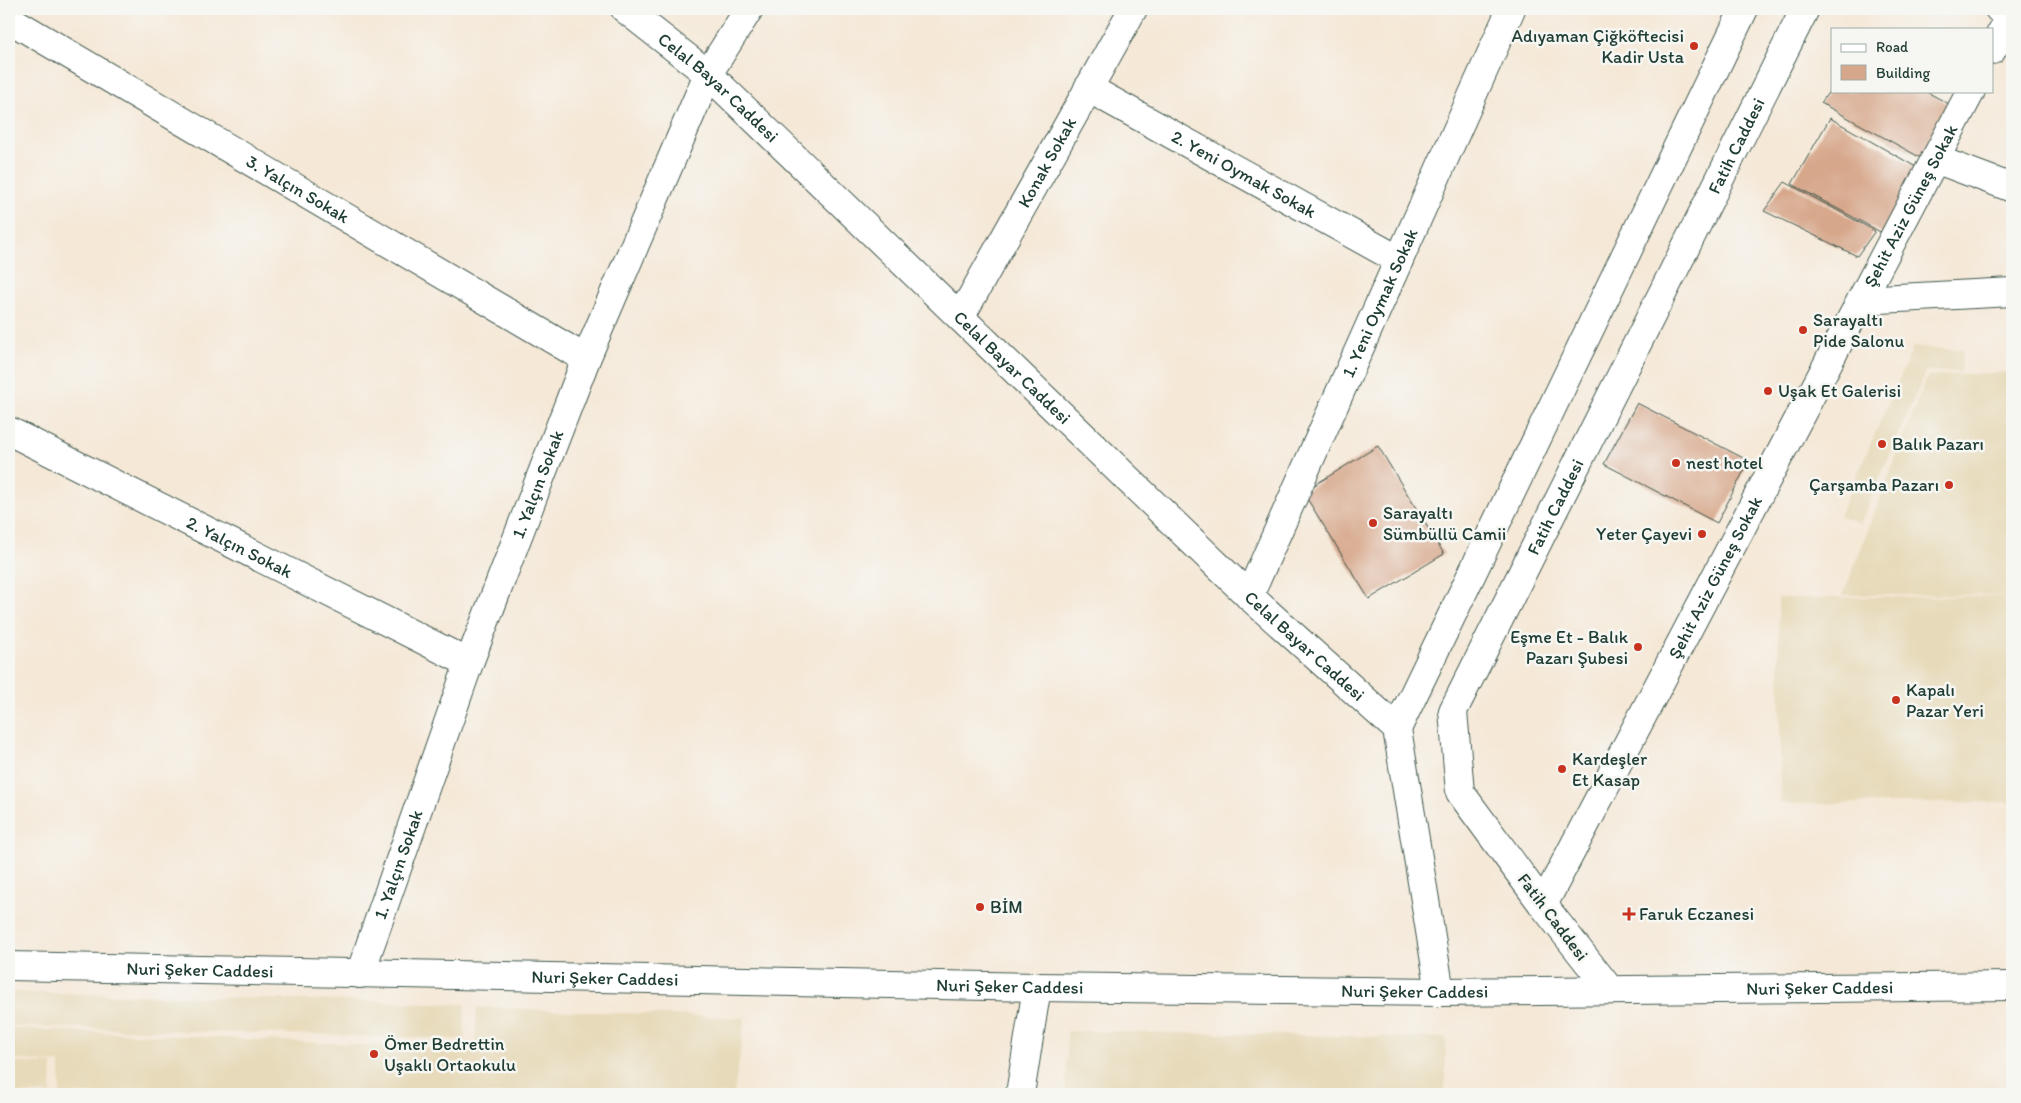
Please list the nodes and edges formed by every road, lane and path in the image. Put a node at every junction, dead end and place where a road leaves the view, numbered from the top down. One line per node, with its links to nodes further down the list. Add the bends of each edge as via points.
1 (625, 9): 11 (street, Celal Bayar Caddesi)
2 (749, 9): 11 (street, 1. Yalçın Sokak)
3 (1133, 9): 12 (street, Konak Sokak)
4 (1511, 9): 16 (street, 1. Yeni Oymak Sokak)
5 (1744, 9): 24 (street)
6 (1806, 9): 25 (street, Fatih Caddesi, via 1453,711 1460,792)
7 (1999, 9): 8 (street)
8 (2012, 13): 10 (street)
9 (9, 19): 20 (street, 3. Yalçın Sokak)
10 (1994, 46)
11 (708, 74): 19 (street, Celal Bayar Caddesi); 20 (street, 1. Yalçın Sokak)
12 (1088, 88): 16 (street, 2. Yeni Oymak Sokak); 19 (street, Konak Sokak)
13 (1970, 92): 14 (street, Şehit Aziz Güneş Sokak)
14 (1935, 159): 15 (street); 18 (street, Şehit Aziz Güneş Sokak)
15 (2012, 188)
16 (1399, 260): 22 (street, 1. Yeni Oymak Sokak)
17 (2012, 292): 18 (street)
18 (1861, 300): 25 (street, Şehit Aziz Güneş Sokak)
19 (961, 316): 22 (street, Celal Bayar Caddesi)
20 (586, 359): 23 (street, 1. Yalçın Sokak)
21 (9, 431): 23 (street, 2. Yalçın Sokak)
22 (1249, 596): 24 (street, Celal Bayar Caddesi)
23 (469, 663): 27 (street, 1. Yalçın Sokak)
24 (1397, 729): 31 (street)
25 (1543, 905): 30 (street, Fatih Caddesi)
26 (9, 966): 27 (street, Nuri Şeker Caddesi)
27 (360, 974): 29 (street, Nuri Şeker Caddesi)
28 (2012, 986): 30 (street, Nuri Şeker Caddesi)
29 (1037, 987): 31 (street, Nuri Şeker Caddesi); 32 (street)
30 (1610, 990): 31 (street, Nuri Şeker Caddesi)
31 (1440, 992)
32 (1020, 1094)

